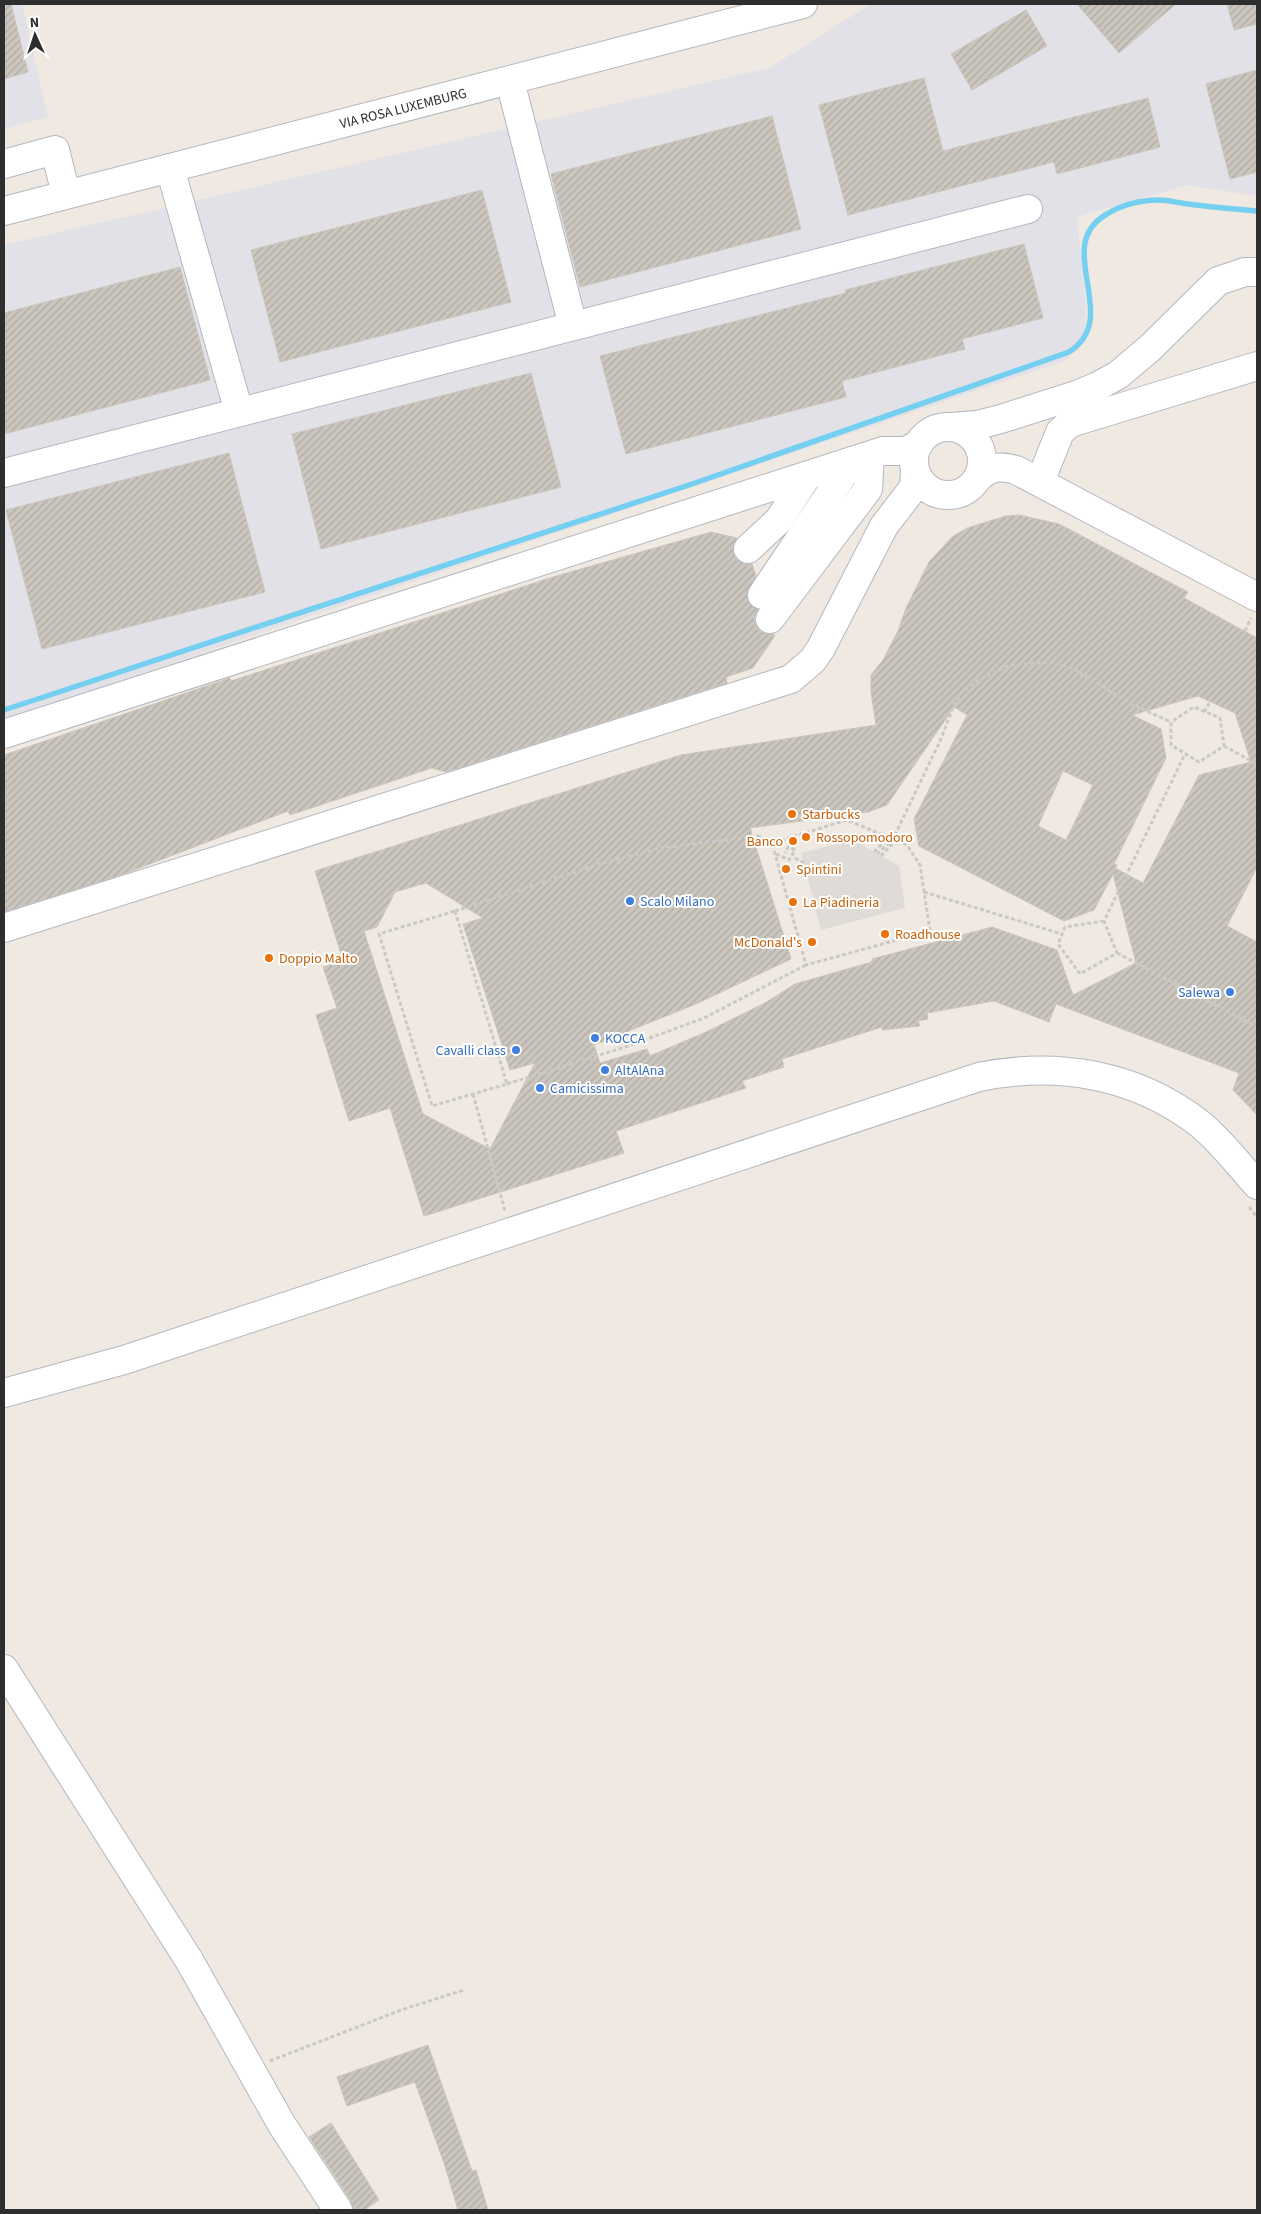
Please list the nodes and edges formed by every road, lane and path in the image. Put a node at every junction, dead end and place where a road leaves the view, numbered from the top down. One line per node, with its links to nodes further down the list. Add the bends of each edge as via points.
1 (802, 4): 2 (street, VIA ROSA LUXEMBURG)
2 (510, 81): 4 (street, VIA ROSA LUXEMBURG); 9 (street)
3 (4, 164): 5 (street, via 55,150)
4 (170, 168): 5 (street, VIA ROSA LUXEMBURG); 11 (street)
5 (66, 194): 7 (street, VIA ROSA LUXEMBURG)
6 (1028, 209): 9 (street)
7 (4, 210)
8 (1257, 272): 12 (street, via 1244,272 1218,281 1118,375 1079,394)
9 (573, 326): 11 (street)
10 (1257, 366): 21 (street, via 1070,422 1060,432)
11 (239, 412): 18 (street)
12 (1001, 418): 13 (street); 15 (street, via 986,429)
13 (952, 428): 14 (street, via 930,432); 15 (street, via 972,437)
14 (919, 444): 16 (street, via 906,450 891,450); 17 (street, via 914,460)
15 (979, 449): 20 (street, via 982,468)
16 (861, 458): 19 (street); 26 (street, via 868,489)
17 (915, 471): 22 (street, via 920,481); 23 (street, via 914,487)
18 (4, 473)
19 (808, 476): 24 (street, via 779,520); 30 (street)
20 (977, 479): 21 (street, via 991,468 1008,468); 22 (street, via 960,493)
21 (1040, 482): 25 (street)
22 (938, 494): 23 (street, via 913,499)
23 (898, 508): 43 (street, via 884,526 821,648 813,660 791,679)
24 (748, 549)
25 (1257, 598)
26 (766, 607)
27 (1210, 702): 28 (path)
28 (1204, 712): 29 (path, via 1194,707); 31 (path, via 1220,718)
29 (1171, 722): 32 (path, via 1170,745); 34 (path, via 1133,705 1072,668 1052,662 999,670 976,681 955,702 941,739)
30 (4, 734)
31 (1224, 746): 32 (path, via 1198,762); 33 (path)
32 (1185, 754): 42 (path)
33 (1257, 764)
34 (892, 839): 34 (path, via 877,854); 35 (path, via 847,820); 40 (path, via 907,845 920,865)
35 (772, 843): 37 (path); 41 (path, via 758,836 662,848 596,865)
36 (785, 853): 37 (path, via 788,847 796,850 789,860)
37 (775, 854): 46 (path)
38 (794, 858): 39 (path)
39 (804, 863)
40 (924, 892): 44 (path); 46 (path, via 930,931)
41 (455, 911): 48 (path); 49 (path, via 380,934 432,1106)
42 (1104, 921): 44 (path, via 1065,927); 45 (path)
43 (4, 928)
44 (1062, 934): 45 (path, via 1058,944 1080,974)
45 (1117, 953): 47 (path)
46 (806, 965): 48 (path, via 704,1018)
47 (1257, 1027)
48 (507, 1084): 49 (path)
49 (472, 1094): 52 (path)
50 (1251, 1194): 51 (path); 52 (street, via 1200,1125 1147,1091 1119,1080 1089,1074 1030,1070 979,1077)
51 (1257, 1217)
52 (511, 1232): 53 (street, via 124,1360)
53 (4, 1393)
54 (4, 1669): 56 (street, via 189,1960)
55 (464, 1990): 56 (path, via 299,2049)
56 (252, 2072): 57 (street, via 282,2126)
57 (338, 2210)

